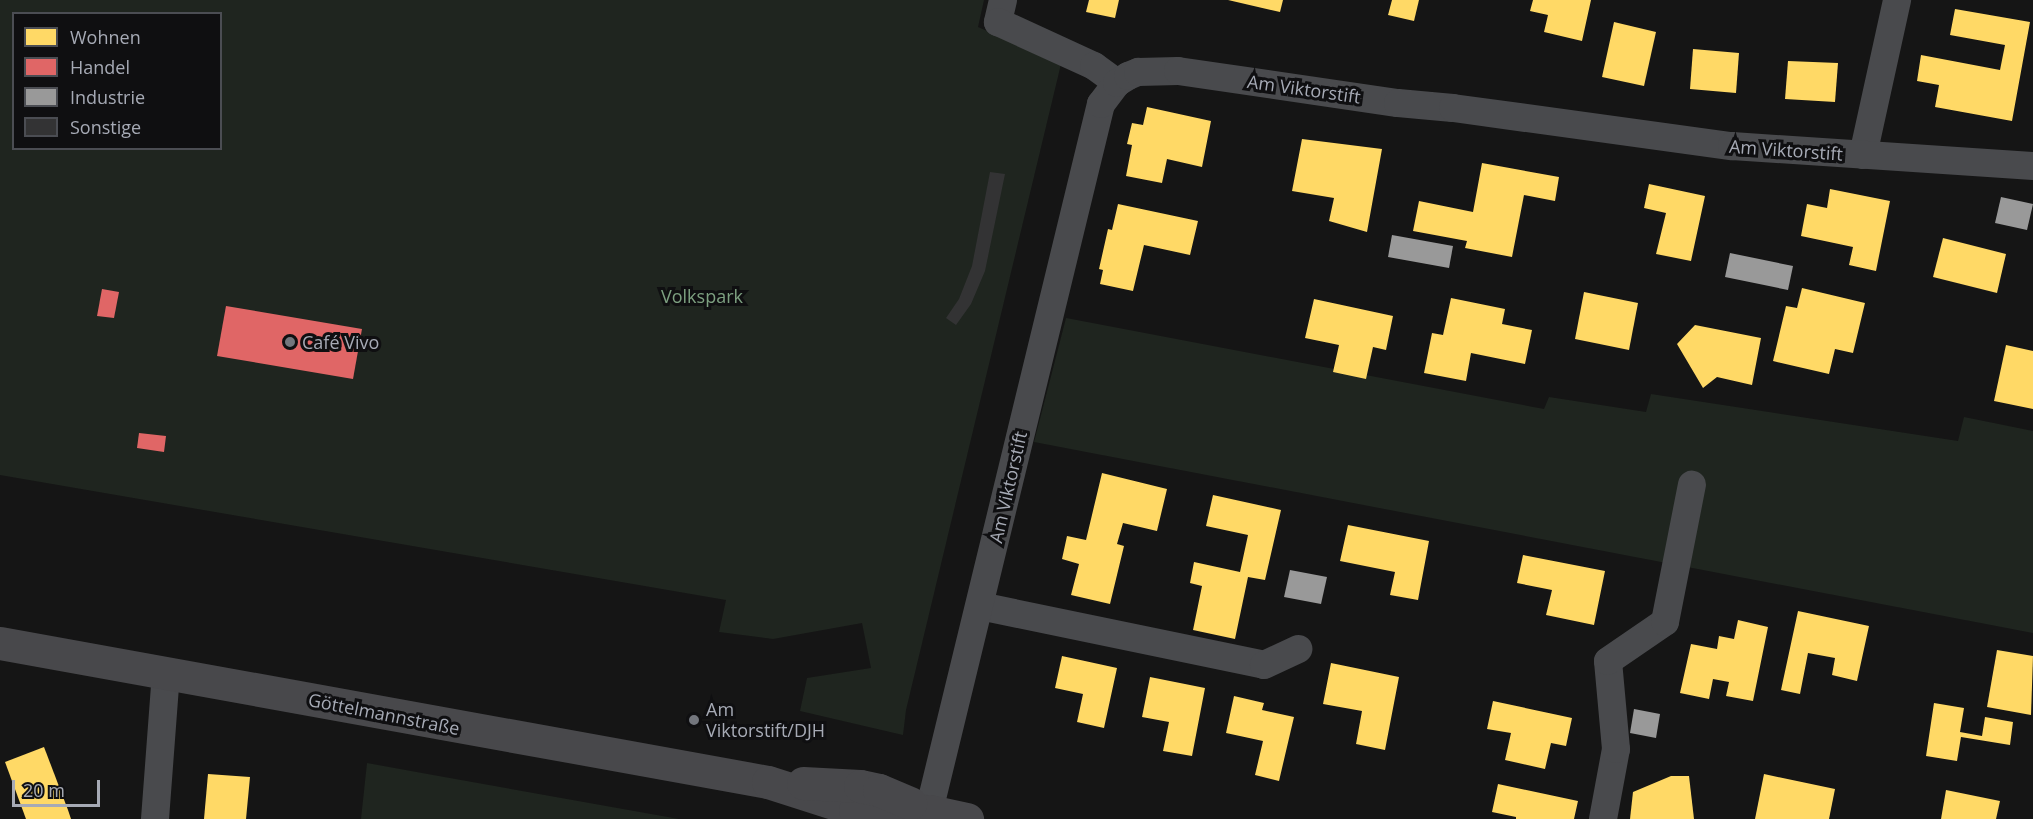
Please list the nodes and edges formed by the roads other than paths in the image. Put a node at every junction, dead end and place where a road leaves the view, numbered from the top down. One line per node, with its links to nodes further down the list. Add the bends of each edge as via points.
1 (1003, 0): 3 (street, via 998,22 1094,66)
2 (1897, 0): 4 (street)
3 (1117, 83): 4 (street, Am Viktorstift, via 1138,72 1178,71 1732,146); 7 (street, Am Viktorstift, via 1104,99 1098,116)
4 (1863, 155): 5 (street, Am Viktorstift)
5 (2033, 166)
6 (1692, 485): 14 (street, via 1665,622 1608,661 1617,748)
7 (980, 606): 9 (street, via 1264,665); 11 (street, Am Viktorstift)
8 (0, 643): 10 (street, Göttelmannstraße)
9 (1299, 649)
10 (165, 672): 11 (street, Göttelmannstraße, via 768,782 860,786); 12 (street)
11 (929, 811): 13 (street, Göttelmannstraße)
12 (155, 819)
13 (967, 819)
14 (1603, 819)

